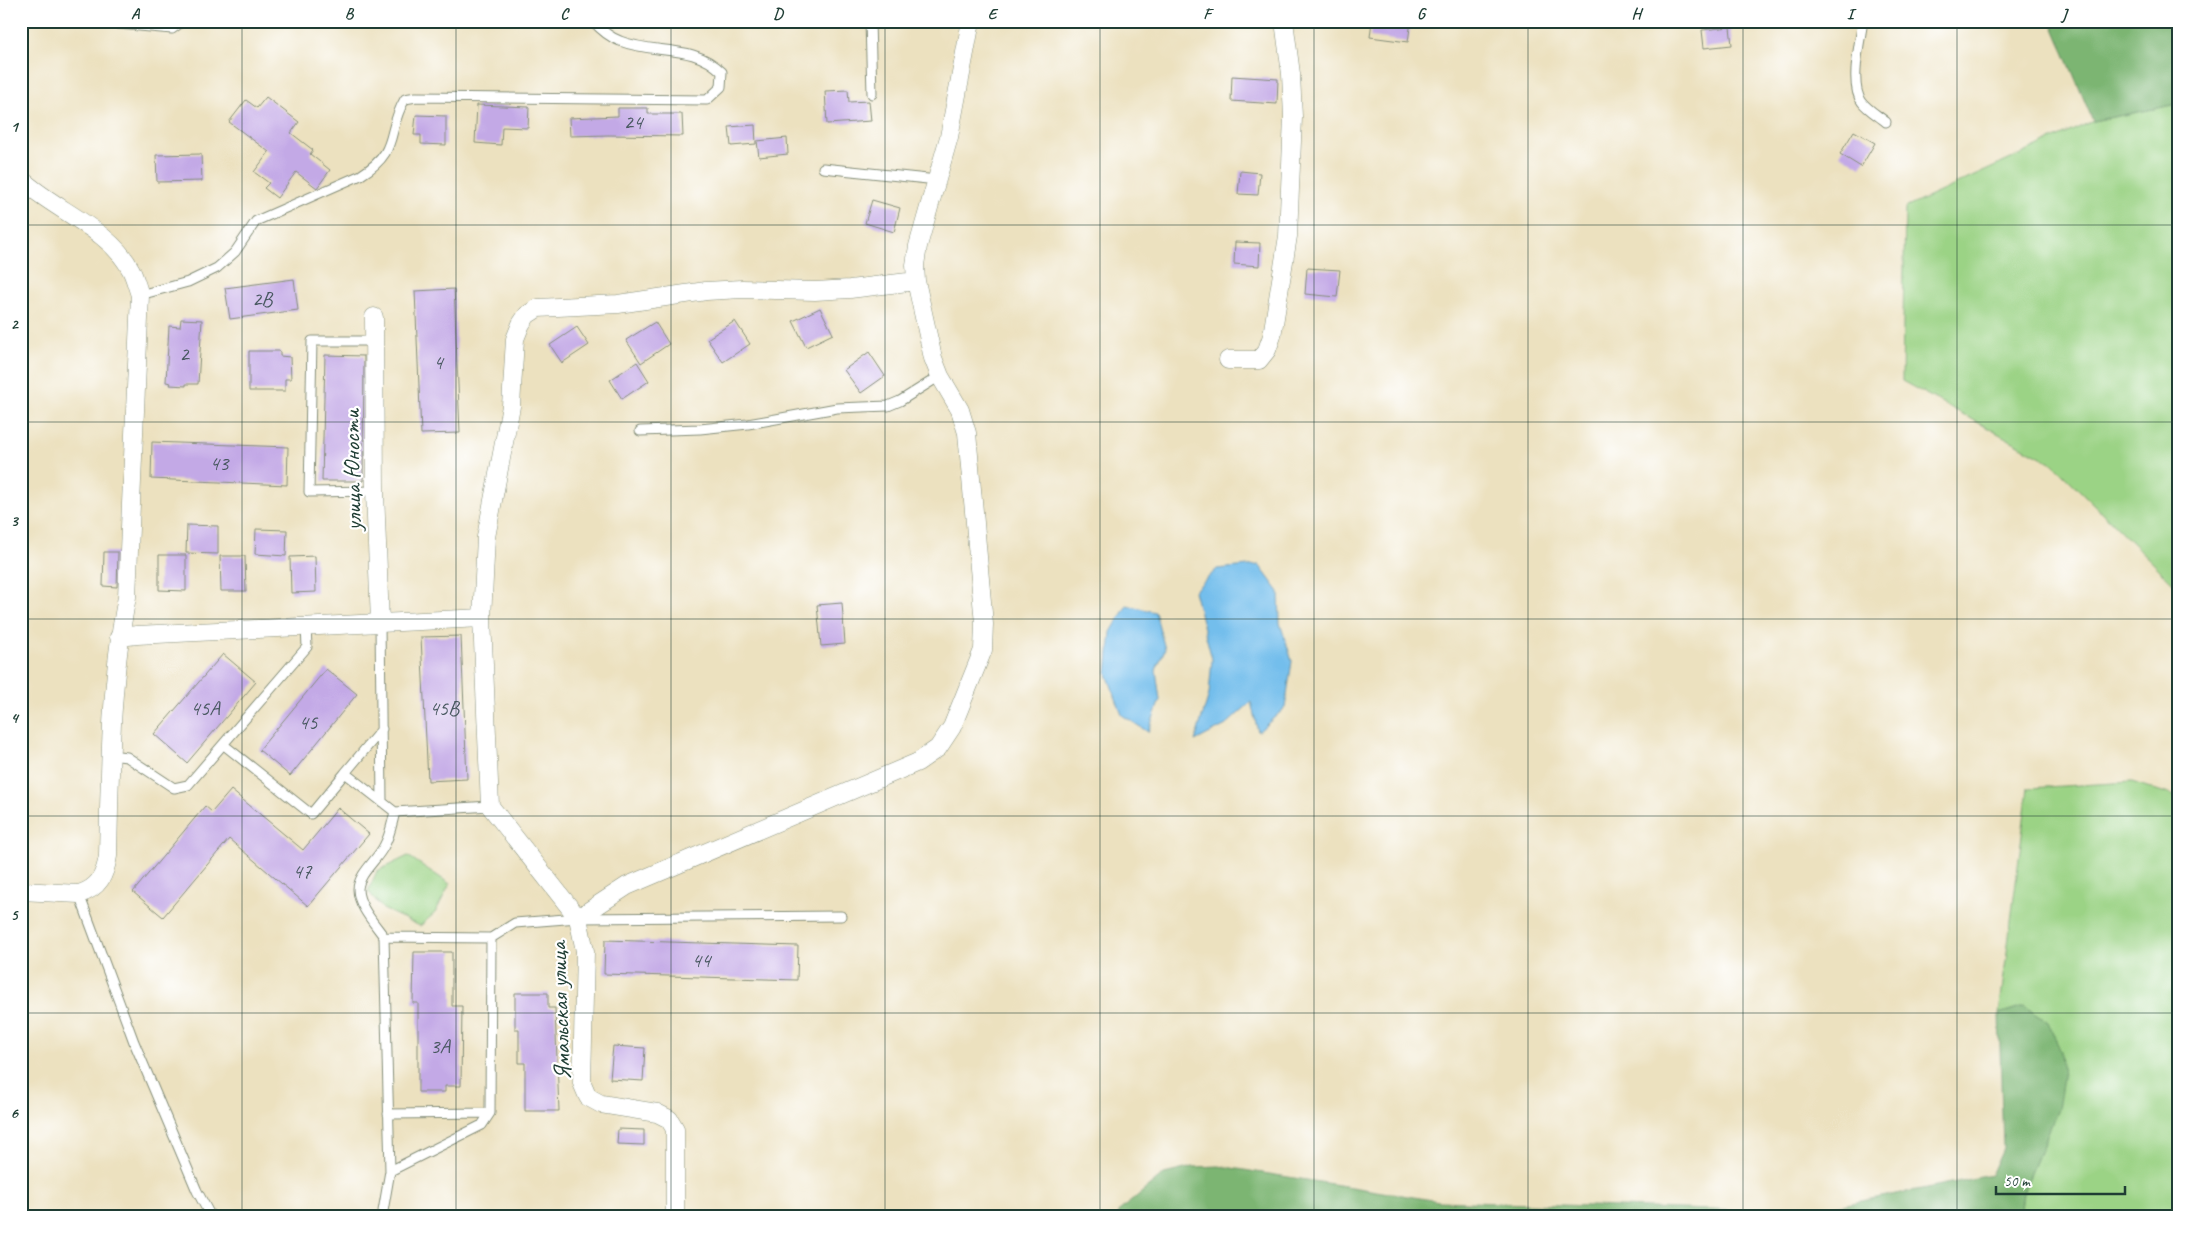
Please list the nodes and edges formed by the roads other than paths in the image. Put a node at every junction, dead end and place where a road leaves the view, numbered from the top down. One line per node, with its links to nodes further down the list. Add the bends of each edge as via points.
1 (109, 21): 2 (lane, via 172,29)
2 (183, 21)
3 (593, 21): 14 (lane, via 604,33 621,42 693,54 711,61 722,72 721,87 707,100 416,96 405,99 399,108 390,146 374,167 256,221 235,252 217,268 188,282)
4 (870, 21): 8 (lane)
5 (971, 21): 12 (street, via 949,137)
6 (1284, 21): 17 (street, via 1293,117 1288,236 1272,336 1259,360)
7 (1863, 21): 9 (lane, via 1855,82 1857,93 1862,103)
8 (872, 94)
9 (1886, 122)
10 (823, 168): 12 (lane)
11 (21, 179): 14 (street, via 118,252 130,270)
12 (937, 180): 13 (street, via 918,246)
13 (916, 281): 18 (street); 21 (street, via 815,291 706,291 618,304 538,308 527,315 515,340 511,406 488,521)
14 (140, 296): 24 (street, via 127,597)
15 (374, 317): 16 (street, улица Юности)
16 (374, 341): 20 (street, улица Юности); 20 (lane, via 312,341 309,492)
17 (1228, 360)
18 (940, 376): 19 (lane, via 888,406 837,408 700,430); 35 (street, via 960,410 967,433 984,624 983,650 952,727 938,748 918,762 626,886)
19 (640, 431)
20 (375, 491): 22 (street, улица Юности)
21 (482, 618): 22 (street); 30 (street)
22 (380, 623): 23 (street); 25 (lane)
23 (306, 627): 24 (street); 26 (lane, via 307,647)
24 (119, 637): 27 (street)
25 (382, 728): 28 (lane); 29 (lane)
26 (224, 745): 27 (lane, via 188,785 174,788 127,757); 28 (lane, via 311,814)
27 (110, 755): 33 (street, via 105,872 97,885)
28 (346, 773): 29 (lane)
29 (382, 802): 31 (lane)
30 (490, 806): 31 (lane); 35 (street)
31 (395, 812): 36 (lane, via 386,843 358,889 363,907)
32 (21, 891): 33 (street)
33 (79, 894): 41 (lane, via 134,1042)
34 (841, 916): 35 (lane)
35 (578, 918): 37 (lane, via 515,923); 43 (street, Ямальская улица, via 585,951 582,1083 588,1097 601,1104 657,1113 669,1119 675,1129 676,1142)
36 (384, 937): 37 (lane); 39 (lane)
37 (491, 938): 38 (lane)
38 (490, 1113): 39 (lane); 40 (lane, via 482,1125)
39 (388, 1114): 40 (lane)
40 (390, 1171): 42 (lane)
41 (211, 1217)
42 (382, 1217)
43 (675, 1217)

